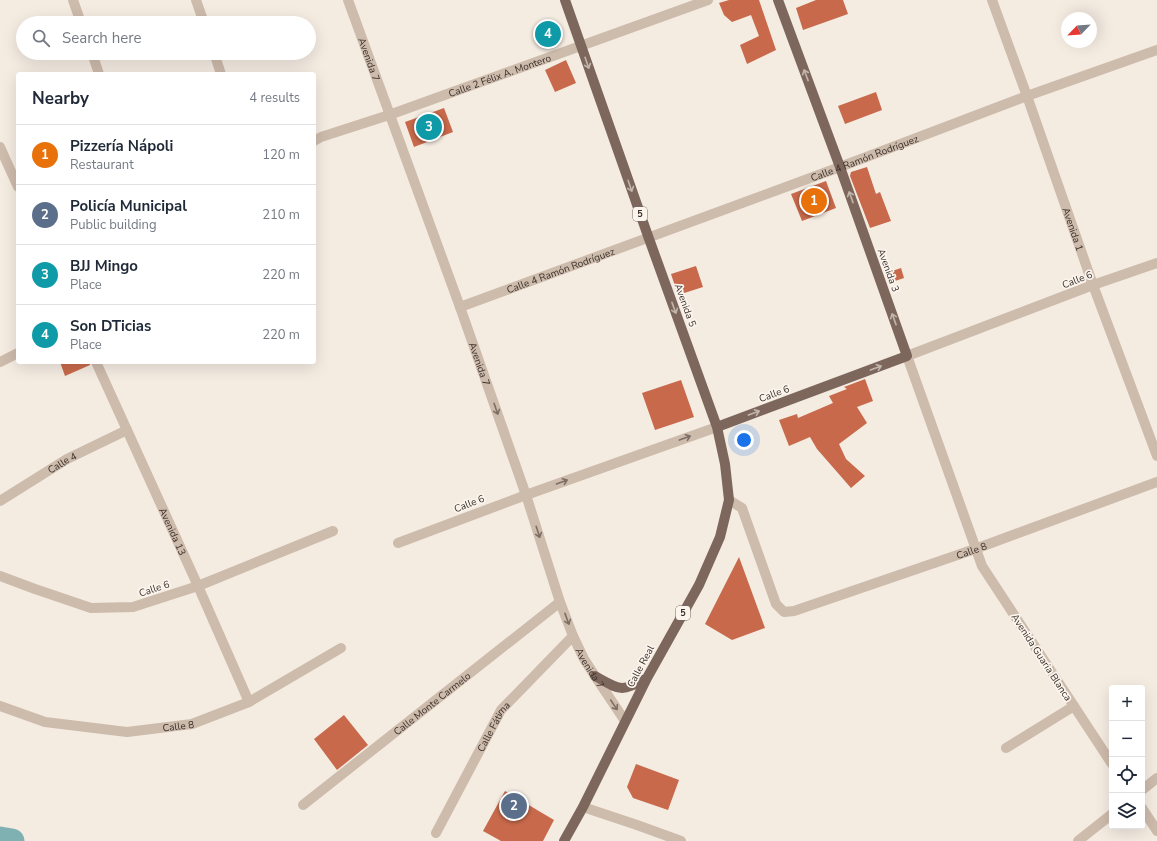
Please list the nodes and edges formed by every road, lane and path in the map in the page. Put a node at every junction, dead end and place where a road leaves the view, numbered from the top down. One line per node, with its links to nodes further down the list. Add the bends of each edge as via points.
1 (73, 0): 8 (street)
2 (196, 0): 9 (street)
3 (348, 0): 17 (street, Avenida 7)
4 (565, 0): 10 (main road, Avenida 5 / 5)
5 (708, 0): 10 (street, Calle 2 Félix A. Montero)
6 (778, 0): 20 (main road, Avenida 3, one-way to 6)
7 (992, 0): 16 (street, Avenida 1)
8 (79, 16)
9 (202, 16)
10 (582, 46): 17 (street, Calle 2 Félix A. Montero); 22 (main road, Avenida 5 / 5, one-way to 22)
11 (1157, 50): 16 (street, Calle 4 Ramón Rodríguez)
12 (94, 60): 14 (street)
13 (216, 60): 15 (street)
14 (98, 72)
15 (220, 72)
16 (1027, 96): 20 (street, Calle 4 Ramón Rodríguez); 24 (street, Avenida 1)
17 (389, 115): 18 (street, Calle 2 Félix A. Montero); 25 (street, Avenida 7)
18 (316, 140)
19 (0, 147): 21 (street)
20 (840, 167): 22 (street, Calle 4 Ramón Rodríguez); 27 (main road, Avenida 3, one-way to 20)
21 (16, 183)
22 (648, 236): 25 (street, Calle 4 Ramón Rodríguez); 30 (main road, Avenida 5 / 5, one-way to 30)
23 (1157, 263): 24 (street, Calle 6)
24 (1093, 285): 27 (street, Calle 6); 32 (street, Avenida 1)
25 (460, 307): 34 (street, Avenida 7, one-way to 34)
26 (16, 354): 28 (street)
27 (907, 356): 30 (main road, Calle 6, one-way to 27); 39 (street, Avenida 3)
28 (0, 362)
29 (97, 364): 31 (street, Avenida 13)
30 (717, 426): 34 (street, Calle 6, one-way to 30); 35 (main road, Avenida 5 / 5, via 726,464)
31 (127, 430): 36 (street, Calle 4, via 67,458); 41 (street, Avenida 13)
32 (1157, 456)
33 (1157, 482): 39 (street, Calle 8)
34 (526, 495): 38 (street, Calle 6); 42 (street, Avenida 7, one-way to 42)
35 (729, 500): 39 (street, Calle 8, via 742,508 776,604 784,612 794,612); 46 (main road, Calle Real / 5, via 720,537 699,585)
36 (0, 501)
37 (333, 531): 41 (street, Calle 6)
38 (398, 543)
39 (975, 549): 49 (street, Avenida Guaria Blanca, via 982,566)
40 (0, 576): 41 (street, Calle 6, via 91,608 133,607)
41 (198, 586): 47 (street, Avenida 13)
42 (560, 602): 43 (street, Avenida 7, one-way to 43); 55 (street, Calle Monte Carmelo)
43 (573, 636): 45 (street, Avenida 7); 60 (street, Calle Fátima, via 501,710)
44 (341, 648): 47 (street, Calle 8)
45 (595, 676): 46 (main road, via 614,687 622,688); 50 (street, Avenida 7, one-way to 50)
46 (647, 678): 50 (main road, Calle Real / 5)
47 (249, 702): 48 (street, Calle 8, via 192,724 127,732 45,722)
48 (0, 706)
49 (1074, 706): 51 (street); 52 (street, Avenida Guaria Blanca)
50 (625, 721): 56 (main road, Calle Real / 5)
51 (1006, 748)
52 (1109, 759)
53 (1157, 778): 54 (street)
54 (1145, 788)
55 (303, 805)
56 (583, 807): 61 (main road, Calle Real / 5); 62 (street)
57 (1145, 813): 59 (street)
58 (1109, 816): 63 (street)
59 (1157, 831)
60 (436, 833)
61 (564, 841)
62 (681, 841)
63 (1078, 841)

